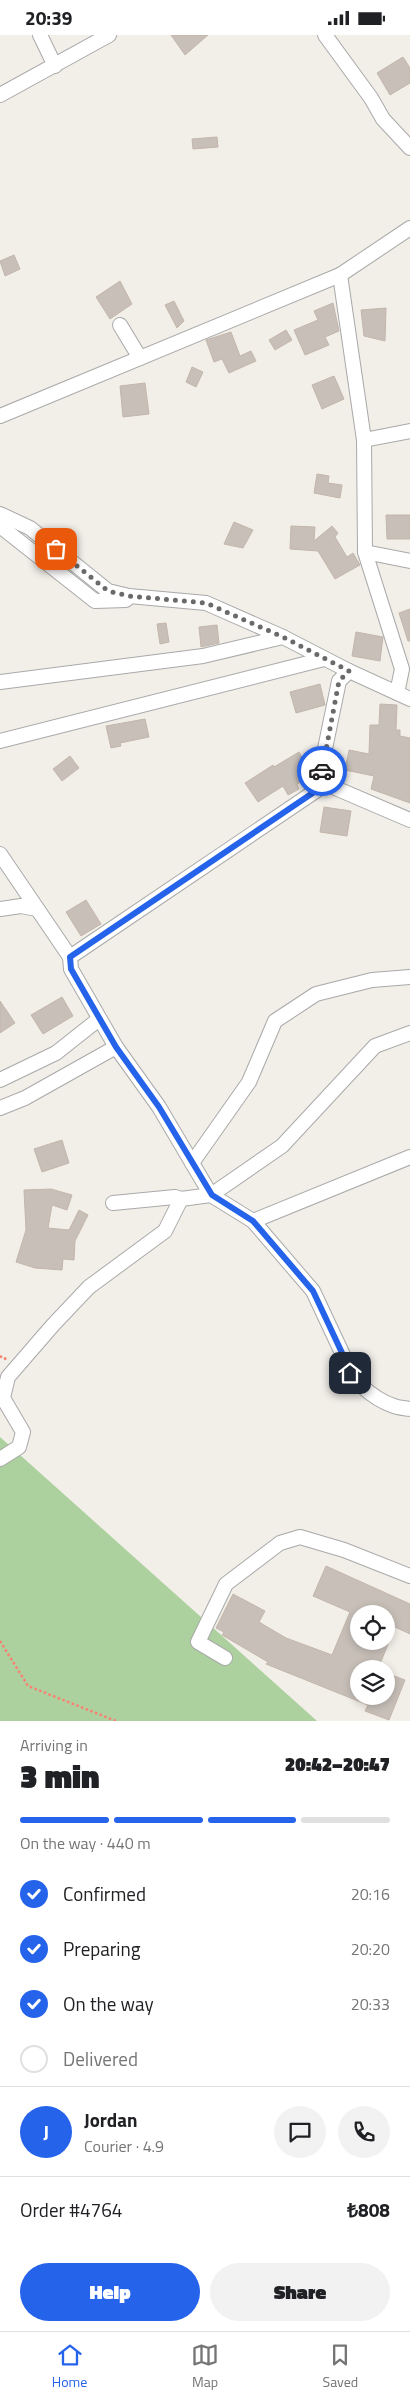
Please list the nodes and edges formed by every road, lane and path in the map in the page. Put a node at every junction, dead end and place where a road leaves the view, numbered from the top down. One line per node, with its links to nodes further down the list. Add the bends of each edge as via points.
1 (40, 35): 4 (street)
2 (109, 35): 4 (street)
3 (325, 35): 6 (street, via 382,119)
4 (55, 66): 5 (street)
5 (0, 95)
6 (410, 149)
7 (410, 228): 8 (street)
8 (340, 275): 10 (street); 13 (street)
9 (120, 325): 10 (street)
10 (140, 358): 11 (street)
11 (0, 416)
12 (410, 431): 13 (street)
13 (364, 440): 16 (street)
14 (0, 514): 18 (street, via 30,527 108,591 206,603)
15 (0, 526): 18 (street, via 95,601 145,599 213,609)
16 (365, 552): 17 (street); 22 (street, via 402,669)
17 (410, 561)
18 (283, 637): 19 (street); 21 (street, via 203,656)
19 (324, 659): 20 (street); 24 (street)
20 (349, 671): 22 (street); 25 (street, via 339,681 321,768)
21 (0, 682)
22 (396, 693): 23 (street)
23 (410, 699)
24 (0, 741)
25 (326, 784): 26 (street); 30 (street)
26 (410, 820)
27 (0, 853): 29 (street)
28 (0, 909): 29 (street, via 21,906)
29 (37, 909): 30 (street)
30 (70, 957): 32 (street, via 71,969)
31 (410, 977): 38 (street, via 372,980 316,994 275,1021 249,1082)
32 (99, 1019): 34 (street); 35 (street, via 56,1053)
33 (410, 1033): 39 (street, via 375,1046 282,1146)
34 (116, 1047): 36 (street); 38 (street, via 159,1107)
35 (0, 1080)
36 (0, 1109)
37 (410, 1157): 42 (street)
38 (192, 1163): 39 (street)
39 (212, 1195): 40 (street); 42 (street)
40 (181, 1199): 41 (street); 44 (street, via 165,1231 89,1287 8,1377 3,1398 23,1433 20,1447)
41 (113, 1203)
42 (253, 1221): 43 (street, via 313,1291 343,1355 343,1363 357,1383 394,1406)
43 (410, 1409)
44 (0, 1459)
45 (410, 1576): 47 (street, via 300,1537 280,1543 226,1584 198,1642)
46 (0, 1641): 48 (path, via 28,1686)
47 (225, 1658)
48 (116, 1721)

